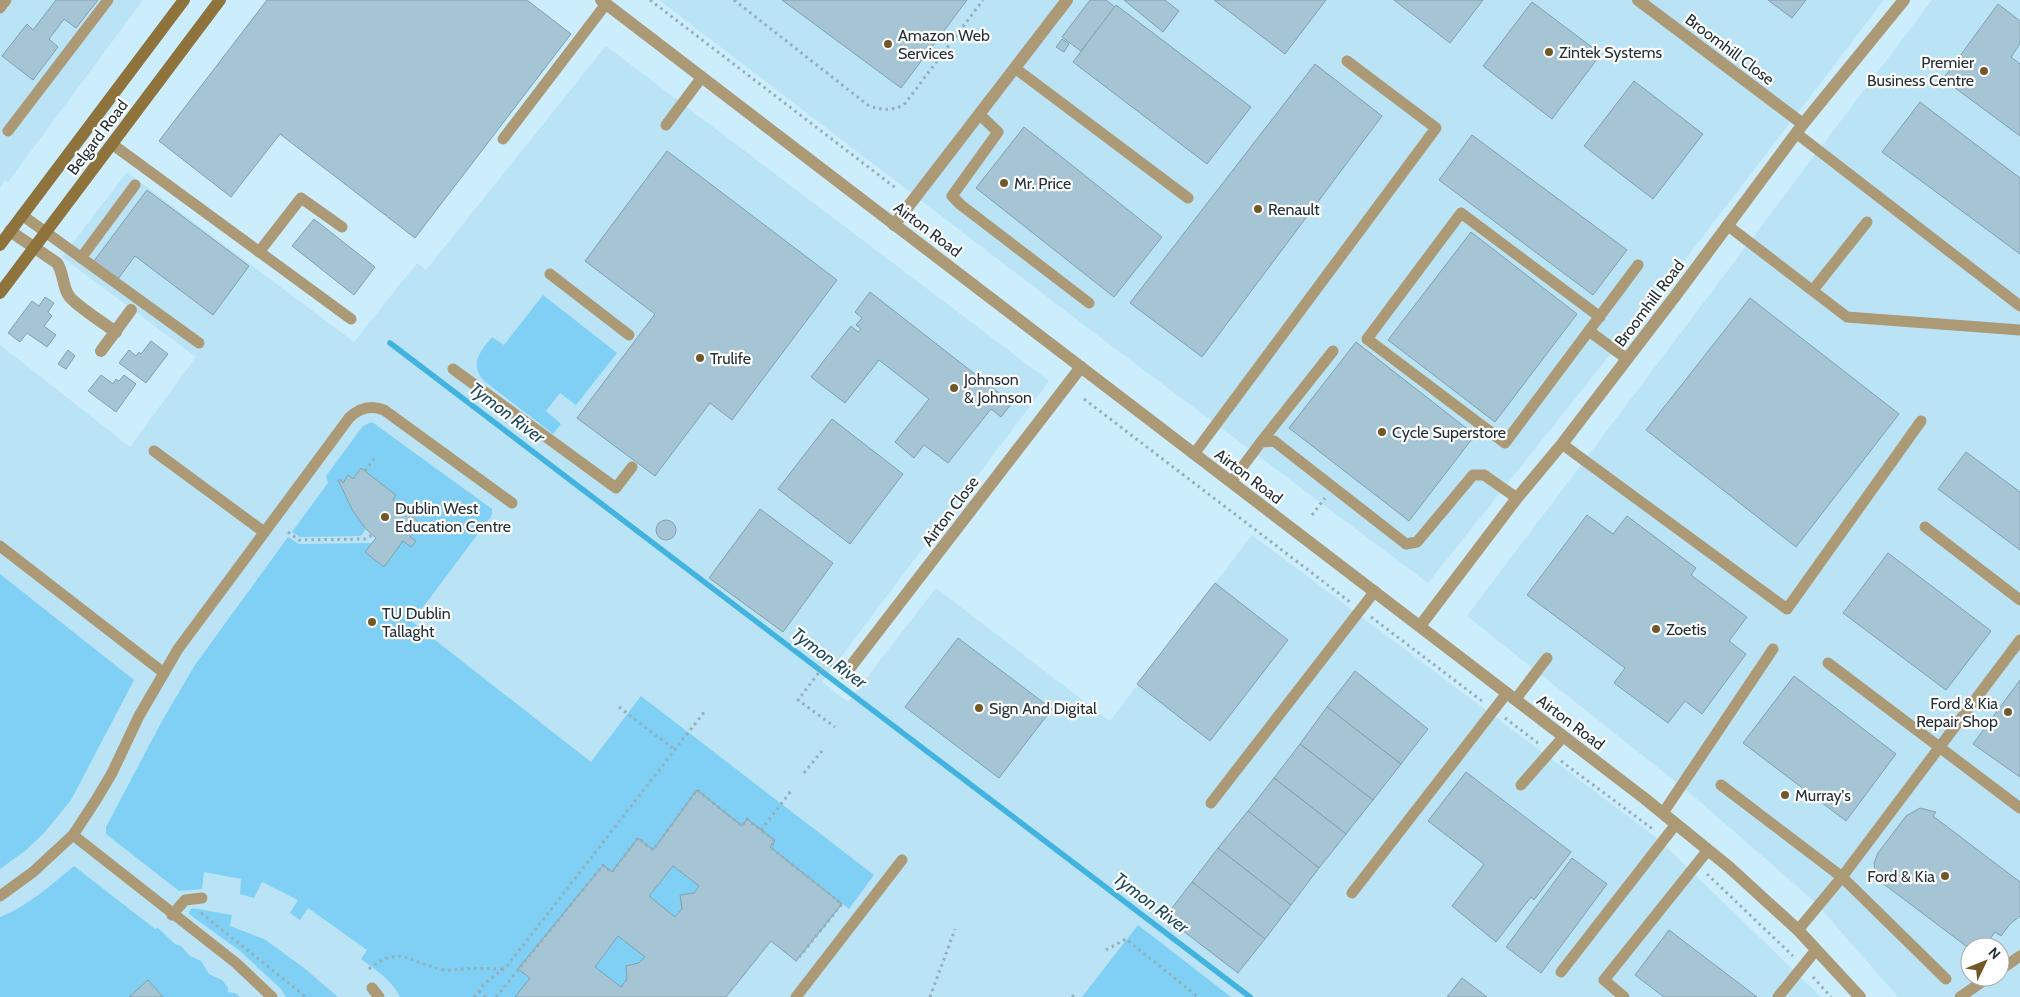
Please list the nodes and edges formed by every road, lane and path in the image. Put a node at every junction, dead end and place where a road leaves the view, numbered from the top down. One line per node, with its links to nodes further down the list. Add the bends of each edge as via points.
1 (6, 0): 12 (lane)
2 (108, 0): 19 (lane)
3 (184, 0): 25 (main road, Belgard Road)
4 (220, 0): 21 (main road, Belgard Road)
5 (650, 0): 23 (path)
6 (734, 0): 7 (path, via 869,106 883,110 904,105)
7 (983, 0)
8 (1067, 0): 14 (street)
9 (1638, 0): 18 (street, Broomhill Close)
10 (1904, 0): 18 (street, Broomhill Road)
11 (603, 2): 15 (street, Airton Road); 20 (lane)
12 (0, 8)
13 (1347, 61): 60 (lane, via 1436,128)
14 (1016, 69): 16 (street); 24 (lane)
15 (702, 77): 17 (lane); 27 (street, Airton Road)
16 (980, 115): 27 (street); 40 (lane, via 998,132 952,196)
17 (666, 124)
18 (1800, 129): 28 (street, Broomhill Road); 41 (lane)
19 (8, 131)
20 (504, 138)
21 (112, 144): 31 (main road, Belgard Road); 34 (lane)
22 (135, 185): 35 (lane)
23 (897, 189)
24 (1188, 198)
25 (22, 215): 30 (main road, Belgard Road); 31 (lane)
26 (1867, 222): 38 (lane)
27 (894, 224): 53 (street, Airton Road)
28 (1727, 225): 38 (lane); 52 (street, Broomhill Road)
29 (342, 227): 34 (lane, via 301,198)
30 (10, 231): 32 (main road, Belgard Road); 33 (street)
31 (46, 232): 33 (main road, Belgard Road); 35 (lane)
32 (0, 245)
33 (34, 247): 39 (main road, Belgard Road); 47 (street, via 58,263 69,297)
34 (259, 252): 44 (lane)
35 (80, 258): 49 (lane)
36 (1638, 265): 43 (lane)
37 (550, 274): 48 (lane)
38 (1812, 290): 45 (lane, via 1847,317)
39 (0, 293)
40 (1089, 303)
41 (2020, 306)
42 (131, 310): 47 (street)
43 (1600, 317): 46 (lane); 46 (lane, via 1461,213 1367,339 1505,443)
44 (351, 319)
45 (2020, 330)
46 (1589, 331): 52 (lane)
47 (116, 332): 50 (street)
48 (629, 335)
49 (199, 344)
50 (101, 351)
51 (1333, 351): 57 (lane)
52 (1627, 359): 58 (street, Broomhill Road)
53 (1080, 367): 60 (street, Airton Road); 82 (street, Airton Close)
54 (453, 369): 62 (lane, via 616,488)
55 (1084, 399): 74 (path)
56 (1921, 421): 58 (lane, via 1787,609)
57 (1261, 442): 64 (lane); 65 (lane, via 1274,441 1406,544 1417,542 1473,475 1484,475)
58 (1562, 444): 65 (street, Broomhill Road)
59 (154, 451): 68 (lane)
60 (1194, 454): 64 (street, Airton Road)
61 (374, 459): 63 (path)
62 (632, 467)
63 (365, 471)
64 (1231, 482): 72 (street, Airton Road)
65 (1517, 498): 75 (street, Broomhill Road)
66 (512, 503): 68 (lane, via 384,410 370,407 356,411 349,418)
67 (1925, 527): 73 (lane)
68 (264, 532): 81 (lane)
69 (288, 532): 70 (path, via 298,540 365,539)
70 (372, 535)
71 (0, 546): 81 (lane)
72 (1375, 591): 74 (lane); 75 (street, Airton Road)
73 (2020, 600)
74 (1361, 610): 85 (path); 97 (lane)
75 (1420, 626): 83 (street, Airton Road)
76 (2020, 640): 89 (lane)
77 (1773, 649): 99 (lane)
78 (1547, 658): 83 (lane)
79 (826, 663): 87 (path, via 798,700)
80 (1828, 663): 89 (lane)
81 (164, 673): 102 (lane, via 108,780)
82 (845, 674)
83 (1511, 697): 85 (lane); 88 (street, Airton Road)
84 (619, 707): 90 (path)
85 (1494, 710): 92 (path); 108 (lane)
86 (706, 711): 90 (path)
87 (835, 727)
88 (1563, 737): 92 (lane); 99 (street, Airton Road)
89 (1939, 747): 98 (lane); 107 (lane)
90 (675, 750): 120 (path)
91 (822, 751): 93 (path)
92 (1550, 752): 94 (lane); 103 (path)
93 (804, 774)
94 (1521, 785)
95 (1721, 785): 107 (lane)
96 (791, 791): 101 (path)
97 (1211, 803)
98 (2020, 808)
99 (1663, 813): 100 (street, Airton Road)
100 (1676, 824): 103 (lane); 104 (street, Airton Road)
101 (761, 830): 117 (path, via 775,841 770,847 842,904); 131 (path, via 747,819 742,826 697,790 653,850 638,838 612,872 602,865)
102 (73, 835): 109 (lane, via 33,872); 112 (lane)
103 (1666, 838): 121 (lane)
104 (1708, 850): 106 (lane); 114 (street, Airton Road)
105 (902, 860): 132 (lane)
106 (1696, 864): 118 (path); 136 (lane, via 1604,980)
107 (1842, 877): 114 (lane); 122 (lane)
108 (1352, 893)
109 (0, 896)
110 (202, 898): 112 (lane, via 185,900)
111 (199, 911): 128 (path)
112 (172, 915): 127 (lane, via 236,964)
113 (955, 929): 133 (path)
114 (1798, 930): 116 (street, Airton Road)
115 (1106, 950): 135 (path, via 1126,939)
116 (1816, 950): 118 (lane); 126 (street, Airton Road)
117 (796, 961)
118 (1803, 966): 137 (lane); 138 (path)
119 (369, 969): 120 (path, via 388,957 401,956 446,970)
120 (503, 969): 124 (path)
121 (1561, 972)
122 (1946, 979)
123 (1974, 987): 139 (lane)
124 (479, 991): 129 (path); 130 (path)
125 (1074, 991): 134 (path)
126 (1856, 995)
127 (272, 997)
128 (306, 997)
129 (474, 997)
130 (486, 997)
131 (496, 997)
132 (796, 997)
133 (930, 997)
134 (1073, 997)
135 (1198, 997)
136 (1624, 997)
137 (1778, 997)
138 (1832, 997)
139 (1960, 997)

